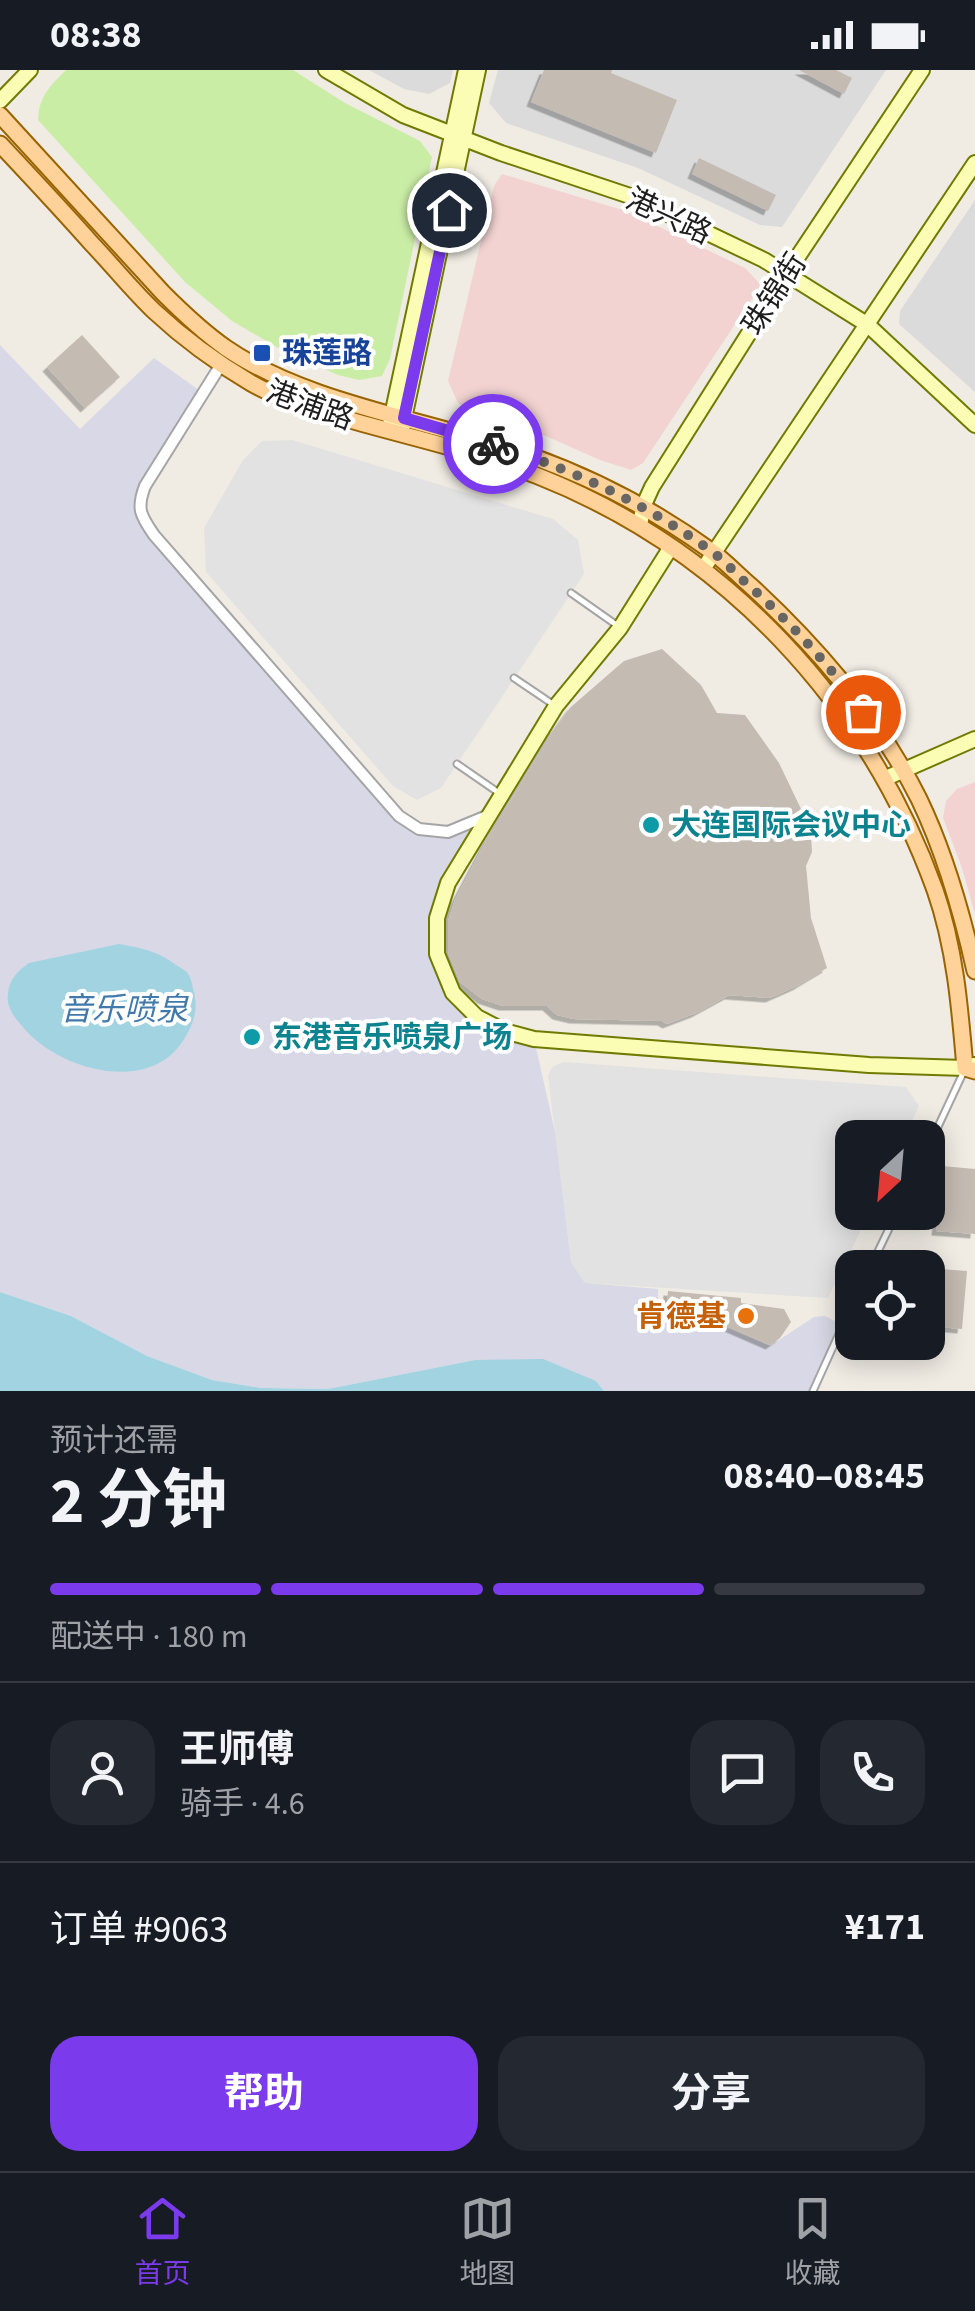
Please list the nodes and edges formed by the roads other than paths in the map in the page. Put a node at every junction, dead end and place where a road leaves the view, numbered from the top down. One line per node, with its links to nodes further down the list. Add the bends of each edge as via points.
1 (30, 70): 6 (main road)
2 (326, 70): 8 (main road, 港兴路, via 403,115)
3 (466, 70): 8 (main road)
4 (478, 70): 8 (main road)
5 (922, 70): 11 (main road, 珠锦街)
6 (0, 101)
7 (0, 115): 14 (main road, 港浦路, via 163,293 227,349 303,386)
8 (458, 136): 11 (main road, 港兴路, via 630,196); 14 (main road)
9 (0, 144): 13 (main road, 港浦路, via 150,308)
10 (975, 163): 12 (main road)
11 (786, 273): 12 (main road, 港兴路); 17 (main road, 珠锦街)
12 (868, 325): 15 (main road, 港兴路); 20 (main road)
13 (222, 363): 16 (main road, 港浦路, via 283,398); 31 (street, via 145,486 143,518 400,816 419,830 448,832)
14 (398, 416): 16 (main road, via 402,430); 17 (main road, 港浦路, via 532,456)
15 (975, 424)
16 (394, 433): 18 (main road, 港浦路, via 536,476)
17 (643, 506): 18 (main road, 珠锦街); 20 (main road, 港浦路)
18 (640, 526): 19 (main road, 港浦路)
19 (671, 547): 21 (main road, 港浦路); 23 (main road)
20 (714, 553): 21 (main road); 28 (main road, 港浦路, via 824,662)
21 (703, 569): 29 (main road, 港浦路, via 811,674)
22 (571, 594): 23 (lane)
23 (620, 628): 25 (main road)
24 (514, 678): 25 (lane)
25 (556, 706): 30 (main road)
26 (975, 739): 28 (main road)
27 (457, 764): 30 (lane)
28 (902, 770): 29 (main road); 32 (main road, 港浦路, via 940,852)
29 (886, 778): 33 (main road, 港浦路, via 936,892)
30 (502, 795): 31 (main road)
31 (489, 815): 33 (main road, via 448,882 438,918 437,954 453,993 476,1017 534,1039)
32 (975, 971)
33 (972, 1068): 34 (lane)
34 (943, 1120)
35 (835, 1342): 36 (lane)
36 (813, 1391)

